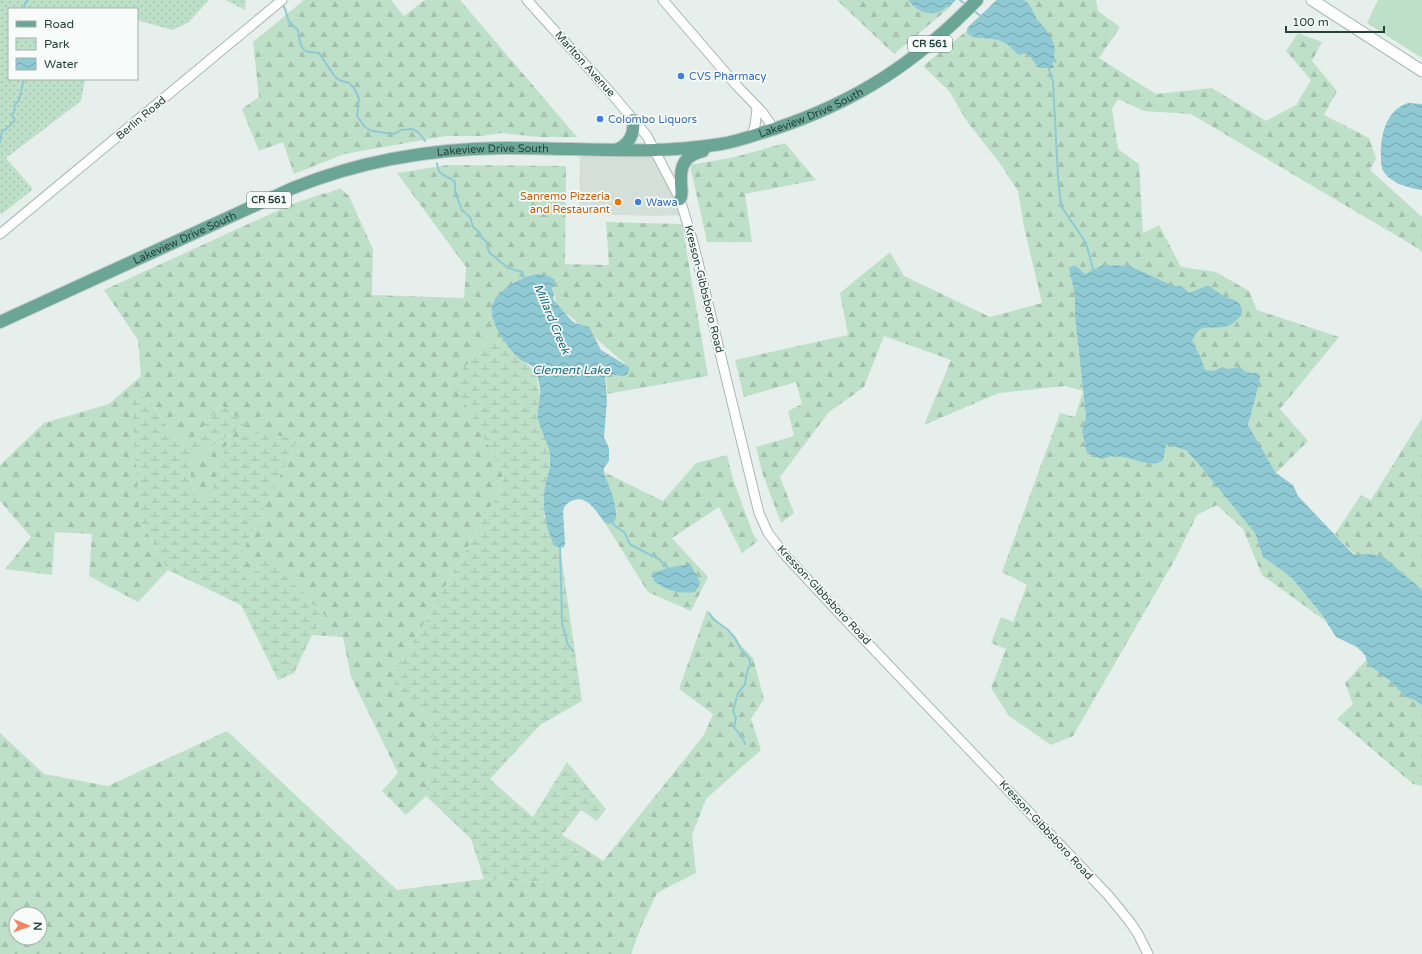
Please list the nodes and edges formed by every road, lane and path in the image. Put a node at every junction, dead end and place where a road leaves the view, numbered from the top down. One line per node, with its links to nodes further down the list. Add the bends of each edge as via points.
1 (527, 0): 8 (street, Marlton Avenue)
2 (663, 0): 7 (street)
3 (976, 0): 9 (main road, Lakeview Drive South / CR 561, via 925,49 879,81 819,113)
4 (1312, 0): 6 (main road)
5 (280, 2): 15 (street, Berlin Road)
6 (1422, 71)
7 (757, 108): 9 (street); 10 (street)
8 (633, 120): 12 (main road, via 632,135 626,144); 13 (street, Marlton Avenue, via 647,136)
9 (774, 129): 10 (main road, Lakeview Drive South / CR 561)
10 (751, 137): 11 (main road, Lakeview Drive South / CR 561)
11 (720, 144): 13 (main road, Lakeview Drive South / CR 561); 14 (main road, via 687,158 680,176)
12 (615, 150): 13 (main road, Lakeview Drive South / CR 561); 16 (main road, Lakeview Drive South / CR 561, via 461,150 426,153 354,167 293,188)
13 (654, 150): 14 (street, Kresson-Gibbsboro Road)
14 (680, 199): 17 (street, Kresson-Gibbsboro Road, via 694,246 759,513 768,533 838,612 1108,895 1138,934)
15 (0, 234)
16 (0, 322)
17 (1148, 954)

